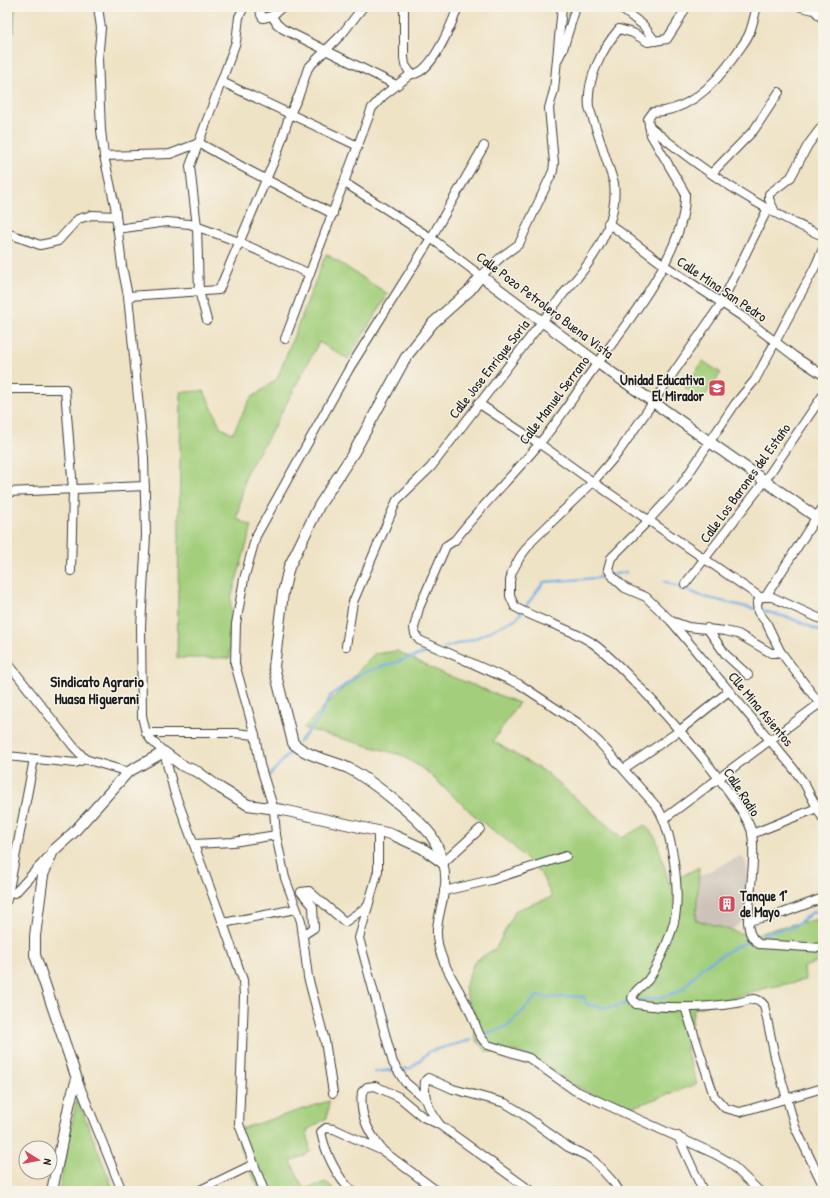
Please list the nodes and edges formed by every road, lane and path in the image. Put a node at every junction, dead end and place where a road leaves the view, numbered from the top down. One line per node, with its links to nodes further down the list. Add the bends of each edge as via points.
1 (98, 7): 29 (street, via 101,28 98,59)
2 (244, 7): 20 (street, via 236,42)
3 (260, 7): 14 (street, via 263,18)
4 (282, 7): 14 (street)
5 (363, 7): 17 (street, via 342,34)
6 (404, 7): 19 (street, via 404,57 405,65)
7 (458, 7): 19 (street, via 434,56 422,72)
8 (562, 7): 18 (street)
9 (576, 7): 18 (street, via 563,49)
10 (619, 7): 16 (street, via 643,25)
11 (686, 7): 16 (street, via 666,39)
12 (757, 7): 25 (street, via 745,41 713,83 678,107 653,112 648,119)
13 (801, 7): 15 (street, via 814,10)
14 (272, 16): 17 (street, via 283,29)
15 (823, 19)
16 (655, 41): 37 (street, Calle Jose Enrique Soria, via 648,42 633,33 619,29 594,72 589,107 612,175 616,195)
17 (325, 50): 21 (street); 23 (street, via 308,68)
18 (556, 61): 47 (street, via 554,90 549,108 553,171 519,244)
19 (412, 74): 21 (street)
20 (222, 82): 23 (street); 26 (street)
21 (396, 86): 27 (street, via 372,108)
22 (779, 92): 30 (street, via 754,130)
23 (290, 114): 27 (street); 31 (street, via 277,154)
24 (823, 125): 34 (street, via 808,145 791,177 769,194)
25 (648, 126): 30 (street); 45 (street, Calle Manuel Serrano, via 685,193 681,226)
26 (199, 143): 29 (street, via 170,154); 31 (street); 38 (street, via 190,166)
27 (358, 146): 32 (street)
28 (484, 146): 42 (street)
29 (104, 156): 36 (street)
30 (712, 173): 33 (street)
31 (265, 179): 35 (street); 43 (street)
32 (345, 183): 35 (street); 42 (street, Calle Pozo Petrolero Buena Vista)
33 (768, 208): 34 (street); 50 (street)
34 (775, 212): 41 (street)
35 (333, 214): 46 (street)
36 (116, 216): 39 (street); 40 (street, via 92,215 78,219 58,241 40,245)
37 (608, 223): 45 (street, Calle Mina San Pedro); 52 (street, Calle Jose Enrique Soria, via 591,261)
38 (197, 227): 39 (street, via 167,222); 43 (street); 48 (street)
39 (118, 229): 49 (street)
40 (7, 233)
41 (823, 236)
42 (431, 238): 47 (street, Calle Pozo Petrolero Buena Vista); 86 (street, via 349,369 256,536 244,579 236,624 235,664)
43 (239, 242): 46 (street); 48 (street, via 219,290)
44 (823, 249): 54 (street)
45 (664, 265): 50 (street, Calle Mina San Pedro); 55 (street, Calle Manuel Serrano)
46 (310, 274): 53 (street)
47 (481, 276): 52 (street, Calle Pozo Petrolero Buena Vista); 106 (street, via 417,341 350,458 319,506 289,567 282,600 274,667 293,743 309,754 354,772 388,796 430,835)
48 (198, 291): 49 (street); 51 (street)
49 (128, 296): 65 (street)
50 (721, 304): 54 (street, Calle Mina San Pedro, via 743,317); 59 (street)
51 (207, 320)
52 (542, 323): 55 (street, Calle Pozo Petrolero Buena Vista); 60 (street, Calle Jose Enrique Soria)
53 (285, 339)
54 (775, 342): 56 (street, Calle Mina San Pedro); 61 (street, via 755,380 734,404)
55 (598, 363): 59 (street, Calle Pozo Petrolero Buena Vista); 62 (street, Calle Manuel Serrano)
56 (823, 375)
57 (7, 389): 66 (street, via 65,389)
58 (823, 395): 64 (street, Calle Los Barones del Estaño)
59 (654, 402): 61 (street, Calle Pozo Petrolero Buena Vista); 63 (street, via 618,453)
60 (478, 403): 62 (street); 78 (street, Calle Jose Enrique Soria, via 431,467 397,500 353,602)
61 (710, 443): 64 (street, Calle Pozo Petrolero Buena Vista); 69 (street, via 680,485)
62 (540, 444): 63 (street); 92 (street, Calle Manuel Serrano, via 455,540 446,546 416,617 415,634 419,640 518,684 578,723)
63 (593, 482): 69 (street); 84 (street, Calle Radio, via 537,536 520,557 510,581 511,602 523,611 572,631 593,643 614,661)
64 (764, 482): 70 (street, Calle Pozo Petrolero Buena Vista); 71 (street, Calle Los Barones del Estaño)
65 (145, 486): 66 (street); 85 (street, via 146,535 141,627 142,716)
66 (73, 490): 67 (street); 72 (street)
67 (7, 492)
68 (823, 507): 70 (street)
69 (649, 520): 71 (street); 76 (street, Clle Mina Asientos, via 611,558 608,569 625,588 646,597)
70 (820, 520): 74 (street)
71 (705, 559): 73 (street, Calle Los Barones del Estaño); 74 (street)
72 (71, 571)
73 (685, 584)
74 (763, 596): 75 (street, via 784,601); 79 (street, via 757,604 758,612 766,622)
75 (823, 620)
76 (670, 621): 77 (street, via 688,627); 82 (street, Clle Mina Asientos)
77 (707, 628): 79 (street, via 738,634 771,653); 81 (street, via 726,655)
78 (346, 646)
79 (780, 651): 83 (street)
80 (7, 662): 91 (street)
81 (748, 675)
82 (729, 691): 84 (street); 87 (street, Clle Mina Asientos)
83 (822, 704): 87 (street)
84 (679, 732): 92 (street); 94 (street, Calle Radio)
85 (146, 733): 86 (street); 88 (street)
86 (255, 735): 96 (street, via 260,765)
87 (770, 740): 94 (street); 95 (street, Clle Mina Asientos, via 793,768)
88 (164, 752): 93 (street); 96 (street, via 248,805); 103 (street, via 174,791)
89 (7, 756): 90 (street)
90 (34, 759): 91 (street, via 74,763); 108 (street)
91 (85, 759): 93 (street)
92 (625, 768): 97 (street)
93 (128, 772): 104 (street, via 73,833)
94 (718, 777): 97 (street); 101 (street, Calle Radio, via 746,818)
95 (817, 808): 98 (street, Clle Mina Asientos); 101 (street)
96 (274, 810): 100 (street); 102 (street)
97 (664, 818): 117 (street, via 673,851 677,904 674,921 669,938 647,981 634,992 632,998 636,1004 664,1008)
98 (823, 819)
99 (480, 829): 106 (street)
100 (378, 831): 106 (street, via 408,841); 111 (street, via 378,871)
101 (752, 834): 113 (street, Calle Radio)
102 (276, 835): 103 (street, via 233,842); 112 (street, via 285,878)
103 (194, 844): 114 (street)
104 (53, 851): 108 (street, via 15,893); 118 (street, via 43,875 34,955)
105 (566, 856): 107 (street, via 491,880)
106 (443, 863): 107 (street, via 446,871)
107 (444, 891): 124 (street, via 437,930 438,941 444,962 472,1014 483,1041 488,1045 529,1058 566,1085)
108 (9, 892): 110 (street)
109 (823, 898): 113 (street, via 783,913)
110 (7, 900)
111 (368, 906): 115 (street, via 345,922 309,891 301,892 313,906 314,928); 122 (street, via 359,938 393,1063 405,1082)
112 (296, 909): 114 (street); 115 (street)
113 (748, 921): 116 (street, Calle Radio, via 752,939 759,944)
114 (223, 922): 126 (street, via 243,980 239,1124)
115 (303, 934): 120 (street, via 308,977 325,1041)
116 (823, 948)
117 (685, 1007): 121 (street, via 714,1096 726,1108 740,1112); 121 (street, via 737,1003 755,998 760,1000 764,1005)
118 (77, 1080): 128 (street, via 70,1101); 129 (street)
119 (823, 1088): 121 (street)
120 (333, 1093)
121 (787, 1099): 127 (street, via 795,1127)
122 (426, 1100): 123 (street, via 430,1111); 135 (street, via 424,1088 428,1078 453,1089 505,1104 533,1120 568,1147 587,1156 607,1174)
123 (440, 1124): 125 (street, via 423,1117 399,1097 384,1089 367,1087 362,1092 362,1114 365,1125); 134 (street)
124 (678, 1136): 136 (street); 137 (street, via 729,1162)
125 (383, 1151): 132 (street, via 334,1129 326,1128 321,1132 322,1140 341,1179); 133 (street)
126 (254, 1164): 130 (street); 131 (street)
127 (823, 1185)
128 (52, 1191)
129 (122, 1191)
130 (198, 1191)
131 (264, 1191)
132 (352, 1191)
133 (437, 1191)
134 (531, 1191)
135 (619, 1191)
136 (703, 1191)
137 (759, 1191)

